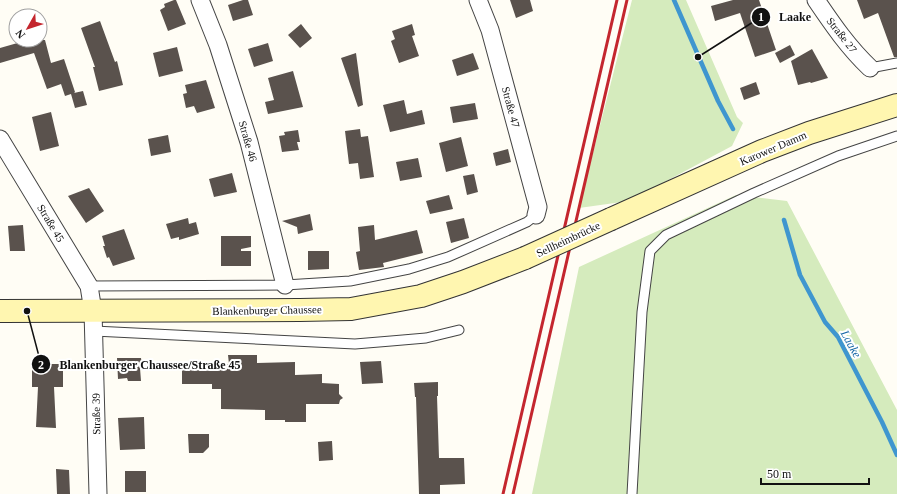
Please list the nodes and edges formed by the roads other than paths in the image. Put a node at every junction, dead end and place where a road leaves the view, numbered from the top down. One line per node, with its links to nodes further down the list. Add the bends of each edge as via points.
1 (200, 0): 12 (street, Straße 46, via 218,45 249,142)
2 (478, 0): 9 (street, Straße 47, via 490,30 536,200)
3 (816, 0): 5 (street, Straße 27, via 854,52)
4 (897, 63): 5 (lane)
5 (870, 68)
6 (897, 105): 10 (main road, Karower Damm, via 809,133)
7 (897, 136): 18 (lane, via 838,156 779,181 666,235 650,251 642,312)
8 (0, 139): 13 (street, Straße 45)
9 (536, 215): 12 (lane, via 527,222 448,257 409,269 350,281)
10 (611, 219): 11 (main road, Sellheimbrücke, bridge)
11 (525, 258): 15 (main road, Blankenburger Chaussee, via 421,296 350,309)
12 (285, 284): 13 (lane)
13 (89, 286): 15 (street, Straße 45)
14 (0, 311): 15 (main road, Blankenburger Chaussee)
15 (94, 321): 16 (lane, Blankenburger Chaussee, via 355,344 426,338); 17 (street, Straße 39)
16 (459, 330)
17 (98, 494)
18 (632, 494)

